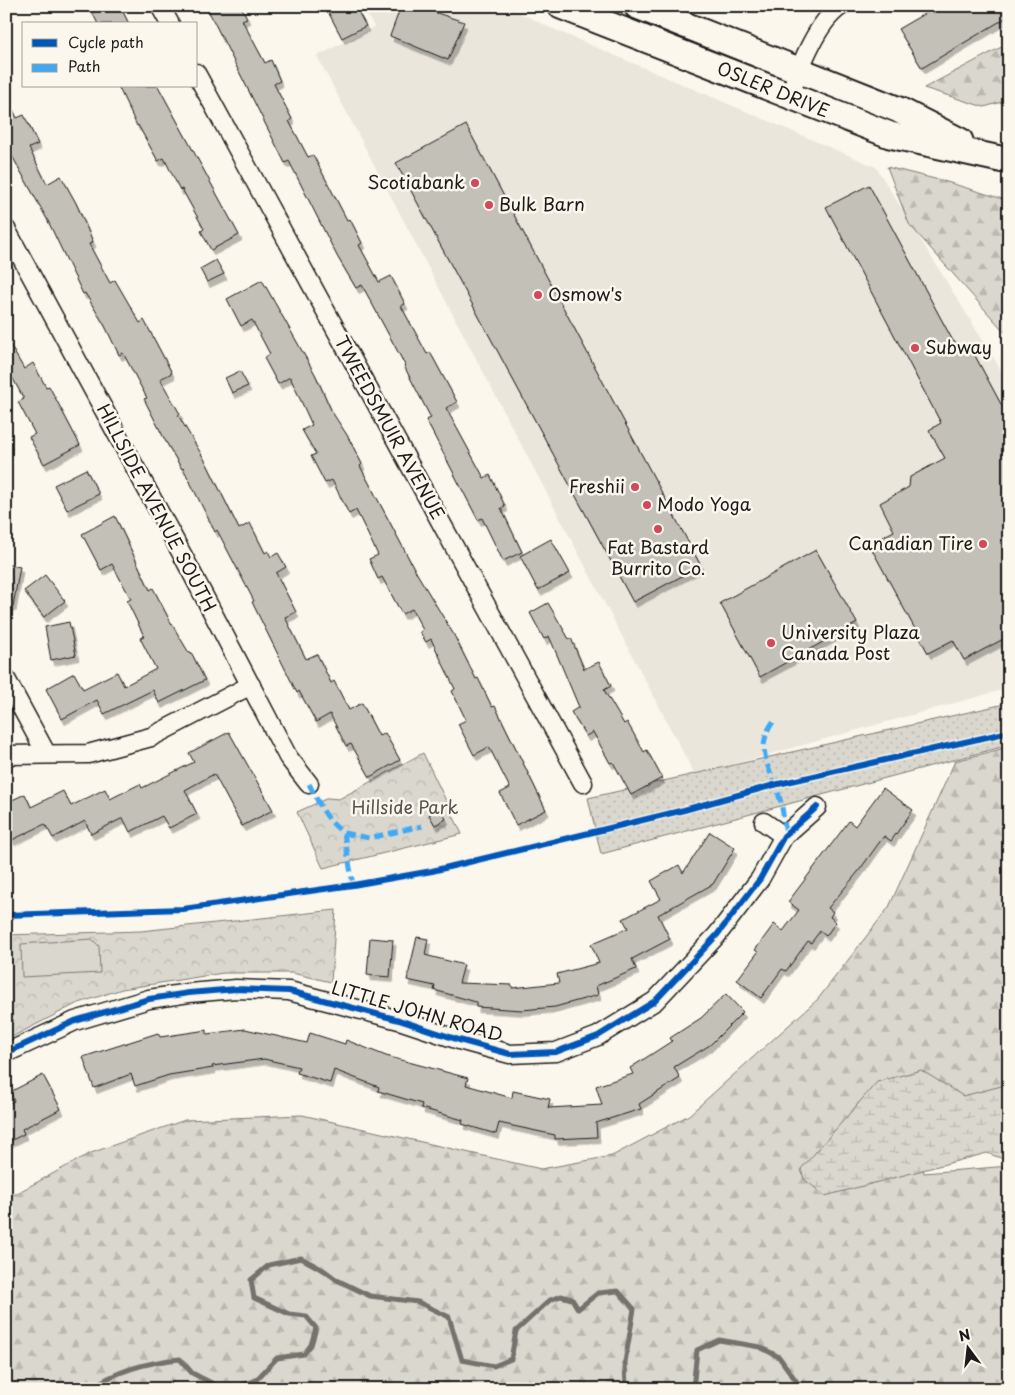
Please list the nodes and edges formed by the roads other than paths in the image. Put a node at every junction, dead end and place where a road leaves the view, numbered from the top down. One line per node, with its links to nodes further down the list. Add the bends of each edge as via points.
1 (160, 6): 5 (street)
2 (561, 6): 8 (main road, OSLER DRIVE)
3 (841, 6): 6 (street, via 823,26)
4 (647, 8): 6 (main road, OSLER DRIVE)
5 (169, 22)
6 (799, 71): 8 (street); 9 (main road, OSLER DRIVE, via 899,110)
7 (198, 77): 15 (street, TWEEDSMUIR AVENUE)
8 (789, 97): 9 (main road, OSLER DRIVE, via 890,135)
9 (999, 158)
10 (6, 229): 12 (street, HILLSIDE AVENUE SOUTH)
11 (6, 679): 13 (street)
12 (251, 685): 13 (street, via 151,737 88,754); 16 (street, HILLSIDE AVENUE SOUTH, via 288,758)
13 (46, 753): 14 (street)
14 (6, 755)
15 (583, 783)
16 (310, 784)
17 (817, 807): 19 (street, LITTLE JOHN ROAD)
18 (764, 822): 19 (street)
19 (784, 836): 20 (street, LITTLE JOHN ROAD, via 760,879 717,935 655,1001 598,1036 556,1052 510,1054 289,991 236,989 149,999 74,1021)
20 (6, 1054)

